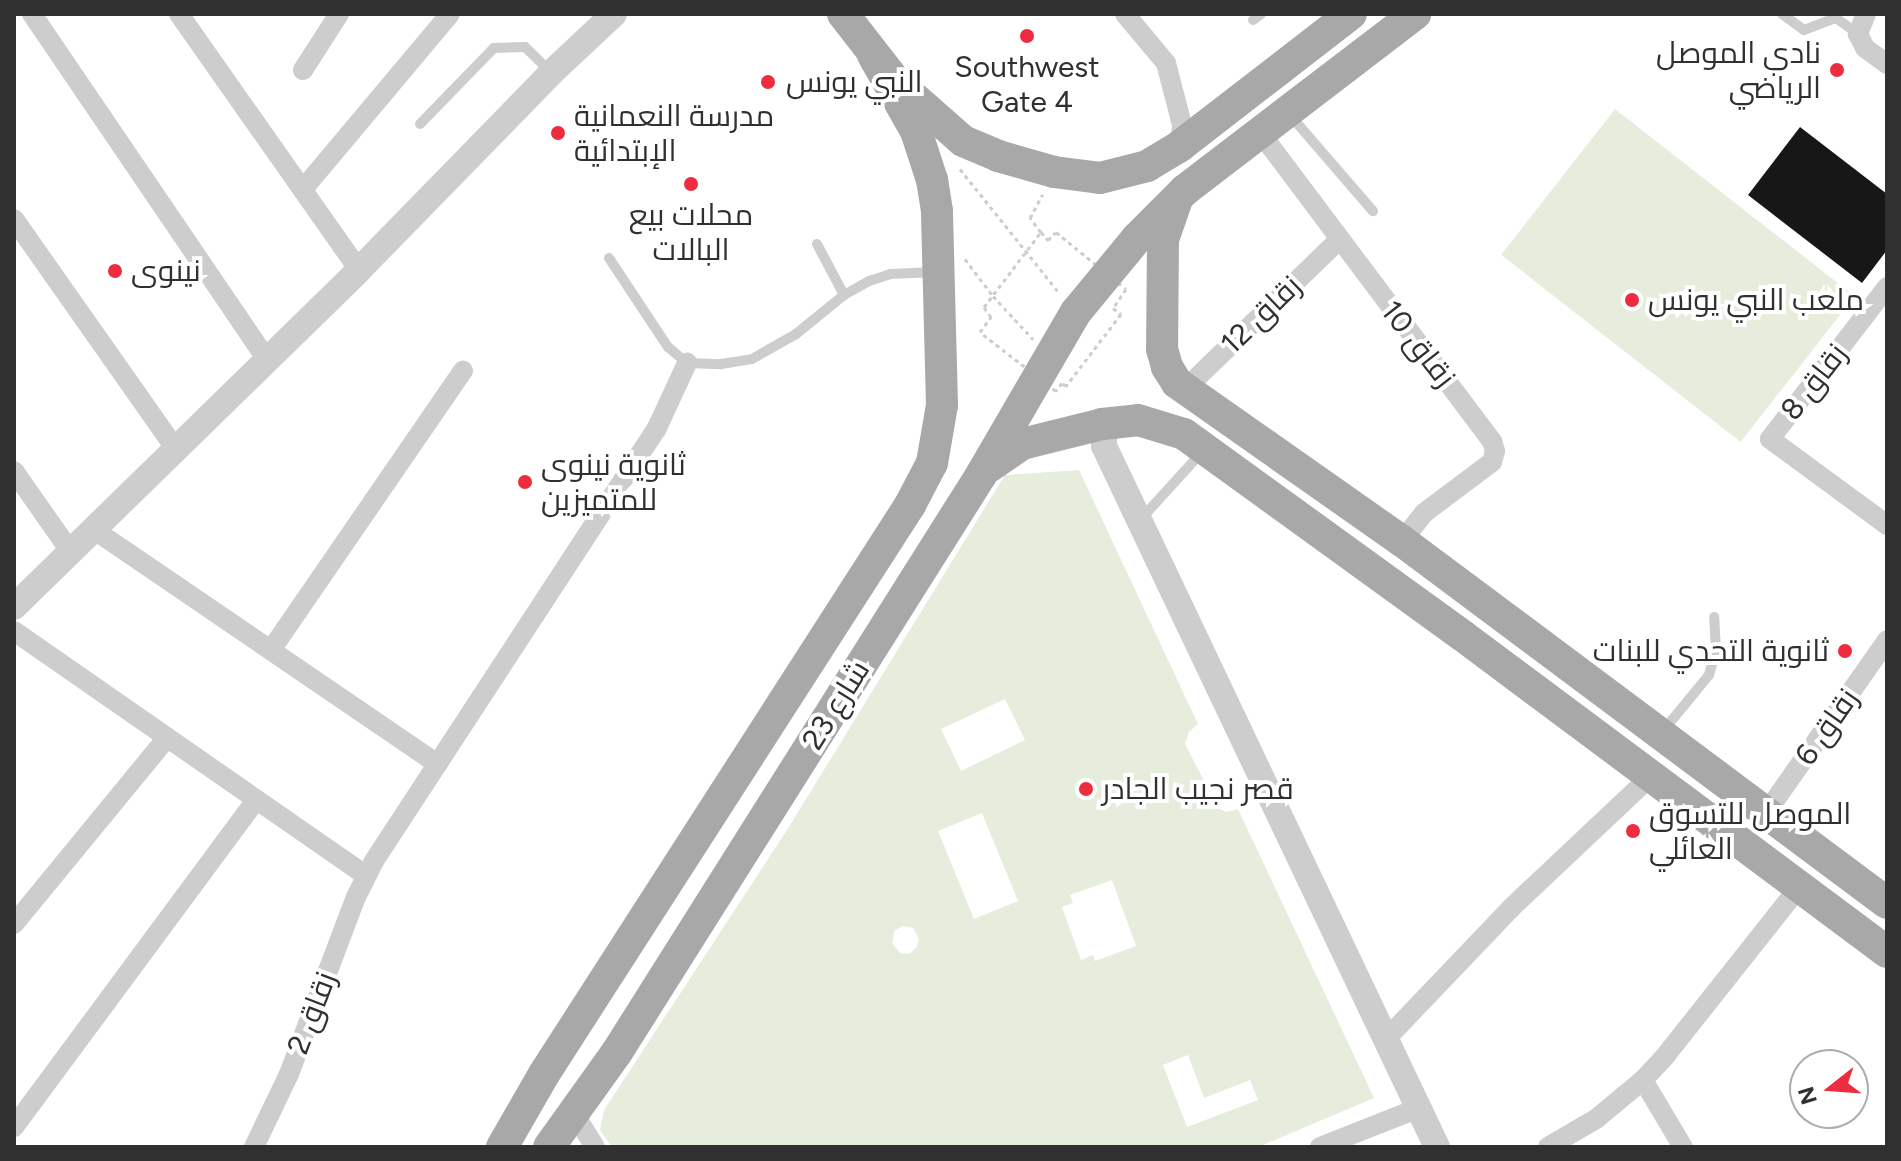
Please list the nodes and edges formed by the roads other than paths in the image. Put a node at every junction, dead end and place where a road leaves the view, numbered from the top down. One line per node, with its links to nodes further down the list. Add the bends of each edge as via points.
1 (32, 14): 32 (street)
2 (179, 14): 21 (street)
3 (339, 14): 15 (street)
4 (450, 14): 21 (street)
5 (614, 14): 16 (street)
6 (843, 14): 13 (main road)
7 (1125, 14): 20 (street, via 1166,63 1182,125)
8 (1351, 14): 20 (main road)
9 (1415, 14): 17 (main road, شارع 23)
10 (1782, 14): 12 (lane, via 1804,30 1836,18)
11 (1866, 14): 12 (street)
12 (1858, 34): 14 (street, via 1865,48)
13 (873, 55): 20 (main road, via 963,141 998,156 1054,172 1115,176 1147,166); 28 (main road, شارع 23, via 925,154)
14 (1887, 64)
15 (303, 70)
16 (551, 73): 18 (lane, via 525,47 494,48); 29 (street)
17 (1286, 111): 19 (main road, شارع 23); 23 (lane)
18 (420, 124)
19 (1259, 131): 22 (main road, شارع 23); 25 (street, زقاق 10)
20 (1180, 146)
21 (304, 188): 29 (street)
22 (1185, 190): 35 (main road, via 1169,214 1163,254 1164,358); 40 (main road, شارع 23, via 1076,312)
23 (1373, 211)
24 (14, 219): 38 (street)
25 (1339, 240): 35 (street, زقاق 12); 44 (street, زقاق 10, via 1495,451 1483,472 1424,513)
26 (817, 244): 31 (lane)
27 (609, 258): 33 (lane, via 668,347)
28 (949, 260): 31 (lane, via 890,274); 62 (main road, شارع 23, via 939,435 932,463)
29 (359, 270): 32 (street)
30 (1887, 287): 42 (street, زقاق 8, via 1770,439)
31 (844, 295): 33 (lane, via 796,334 752,359)
32 (266, 358): 38 (street)
33 (687, 363): 53 (street, زقاق 2, via 657,428)
34 (463, 371): 50 (street)
35 (1184, 390): 44 (main road)
36 (1121, 421): 37 (main road, via 1159,424); 40 (main road, via 1022,444); 41 (street, via 1108,427 1103,440)
37 (1206, 447): 41 (lane); 54 (main road)
38 (175, 448): 43 (street)
39 (14, 471): 45 (street)
40 (981, 475): 64 (main road, شارع 23)
41 (1141, 519): 63 (street)
42 (1887, 525)
43 (93, 529): 45 (street); 50 (street)
44 (1402, 541): 51 (main road)
45 (70, 551): 46 (street)
46 (14, 607)
47 (1714, 617): 51 (lane, via 1716,651 1709,675)
48 (14, 631): 52 (street)
49 (1887, 640): 56 (street, زقاق 6)
50 (271, 650): 53 (street)
51 (1659, 736): 56 (main road)
52 (167, 738): 55 (street); 60 (street)
53 (438, 764): 57 (street, زقاق 2)
54 (1651, 776): 58 (main road); 63 (street, via 1511,908)
55 (256, 800): 57 (street); 67 (street)
56 (1766, 813): 59 (main road)
57 (366, 876): 69 (street, زقاق 2, via 289,1074)
58 (1799, 887): 61 (main road); 65 (street)
59 (1887, 903)
60 (14, 924)
61 (1887, 952)
62 (581, 1016): 70 (main road, via 531,1075); 71 (main road)
63 (1386, 1039): 66 (street)
64 (617, 1052): 68 (main road); 72 (main road)
65 (1643, 1080): 75 (street, via 1596,1119); 76 (street)
66 (1419, 1108): 73 (street); 74 (street)
67 (14, 1127)
68 (580, 1139)
69 (254, 1147)
70 (482, 1147)
71 (502, 1147)
72 (549, 1147)
73 (1320, 1147)
74 (1437, 1147)
75 (1548, 1147)
76 (1683, 1147)

